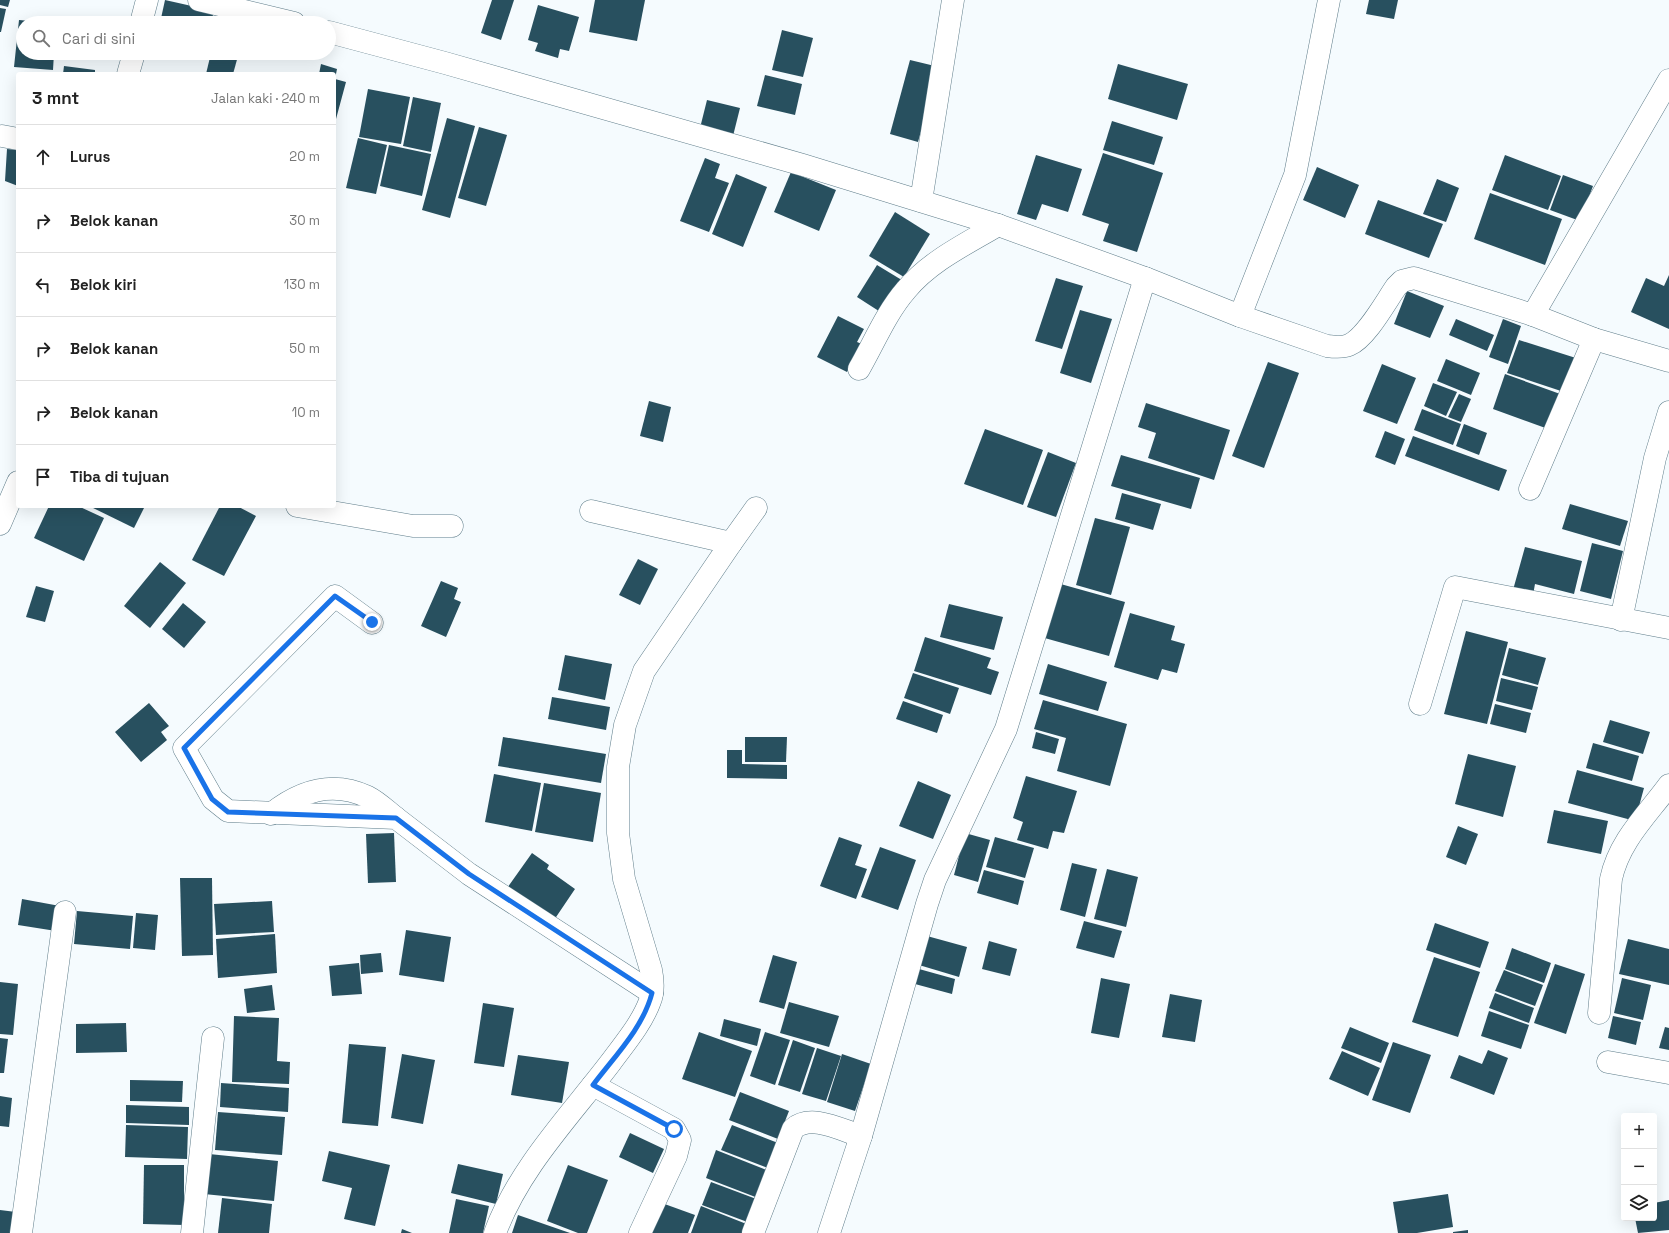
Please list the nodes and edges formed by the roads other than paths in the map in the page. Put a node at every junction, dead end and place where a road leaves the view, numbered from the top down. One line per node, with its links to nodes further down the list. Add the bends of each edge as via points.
1 (147, 0): 5 (street)
2 (199, 0): 6 (street)
3 (953, 0): 11 (street)
4 (1328, 0): 15 (street, via 1295,175)
5 (143, 16)
6 (265, 16)
7 (336, 34): 11 (street, via 453,65)
8 (132, 60): 9 (street)
9 (129, 72)
10 (1669, 80): 14 (street)
11 (921, 201): 12 (street)
12 (998, 225): 13 (street); 18 (street, via 915,279 892,309)
13 (1145, 278): 15 (street); 40 (street, via 1006,729 935,880 927,904)
14 (1533, 315): 15 (street, via 1414,278 1402,281 1396,287 1360,338 1348,346 1327,346); 16 (street)
15 (1240, 316)
16 (1594, 339): 17 (street); 21 (street)
17 (1669, 361)
18 (860, 369)
19 (1669, 412): 28 (street, via 1655,458)
20 (16, 487): 25 (street)
21 (1530, 489)
22 (309, 508): 26 (street, via 413,526)
23 (756, 508): 27 (street)
24 (591, 511): 27 (street)
25 (0, 524)
26 (452, 526)
27 (731, 543): 34 (street, via 644,671 624,725 618,767 618,833 624,879 651,970)
28 (1622, 620): 30 (street); 31 (street, via 1455,587)
29 (372, 622): 34 (street, via 335,596 184,748 212,799 228,812 271,814 288,800 301,794 322,790 342,790 368,798 469,874)
30 (1669, 628)
31 (1420, 704)
32 (1669, 785): 35 (street, via 1624,844 1614,864)
33 (65, 912): 41 (street)
34 (652, 993): 39 (street, via 644,1014 631,1035)
35 (1599, 1013)
36 (213, 1038): 42 (street)
37 (1608, 1062): 38 (street)
38 (1669, 1073)
39 (593, 1085): 43 (street, via 526,1172 503,1212); 44 (street, via 674,1129 680,1140 676,1156)
40 (861, 1136): 45 (street, via 809,1121 799,1123 793,1129); 46 (street)
41 (21, 1233)
42 (192, 1233)
43 (495, 1233)
44 (640, 1233)
45 (753, 1233)
46 (828, 1233)

